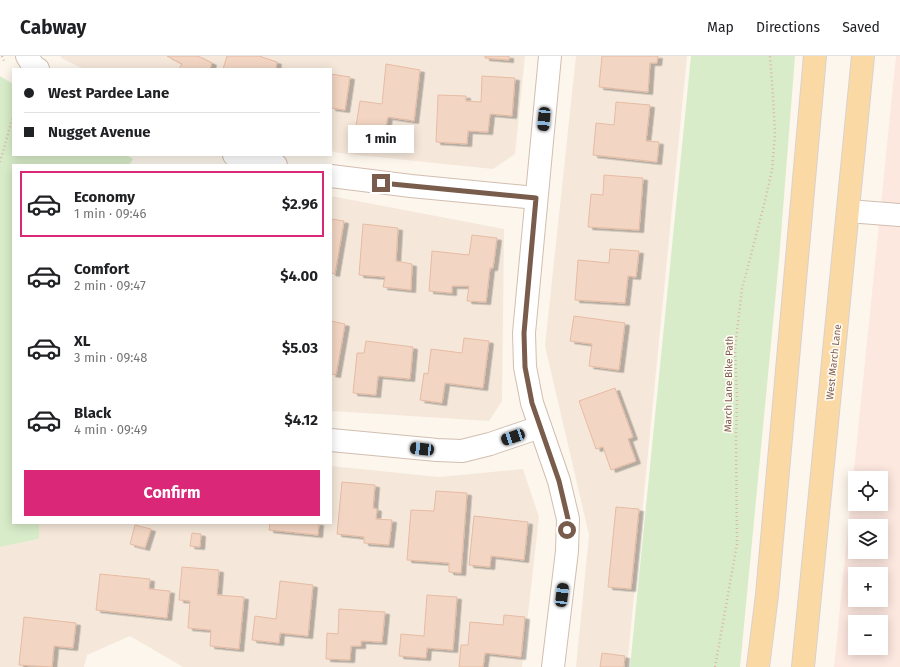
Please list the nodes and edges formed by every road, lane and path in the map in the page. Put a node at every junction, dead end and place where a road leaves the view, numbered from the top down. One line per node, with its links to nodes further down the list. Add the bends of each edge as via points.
1 (27, 56): 6 (street)
2 (550, 56): 12 (street)
3 (770, 56): 18 (path, March Lane Bike Path, via 775,134 772,170 742,289 735,349 737,544)
4 (815, 56): 19 (main road, via 767,595)
5 (863, 56): 13 (main road, West March Lane)
6 (36, 68)
7 (12, 120): 9 (path)
8 (237, 156): 10 (street)
9 (0, 162)
10 (271, 164)
11 (332, 176): 12 (street)
12 (536, 198): 15 (street, via 524,333 525,367)
13 (848, 211): 14 (street); 20 (main road, West March Lane)
14 (900, 215)
15 (540, 427): 16 (street, via 462,451); 17 (street, via 559,481 568,519 567,551)
16 (332, 440)
17 (553, 667)
18 (715, 667)
19 (758, 667)
20 (803, 667)

